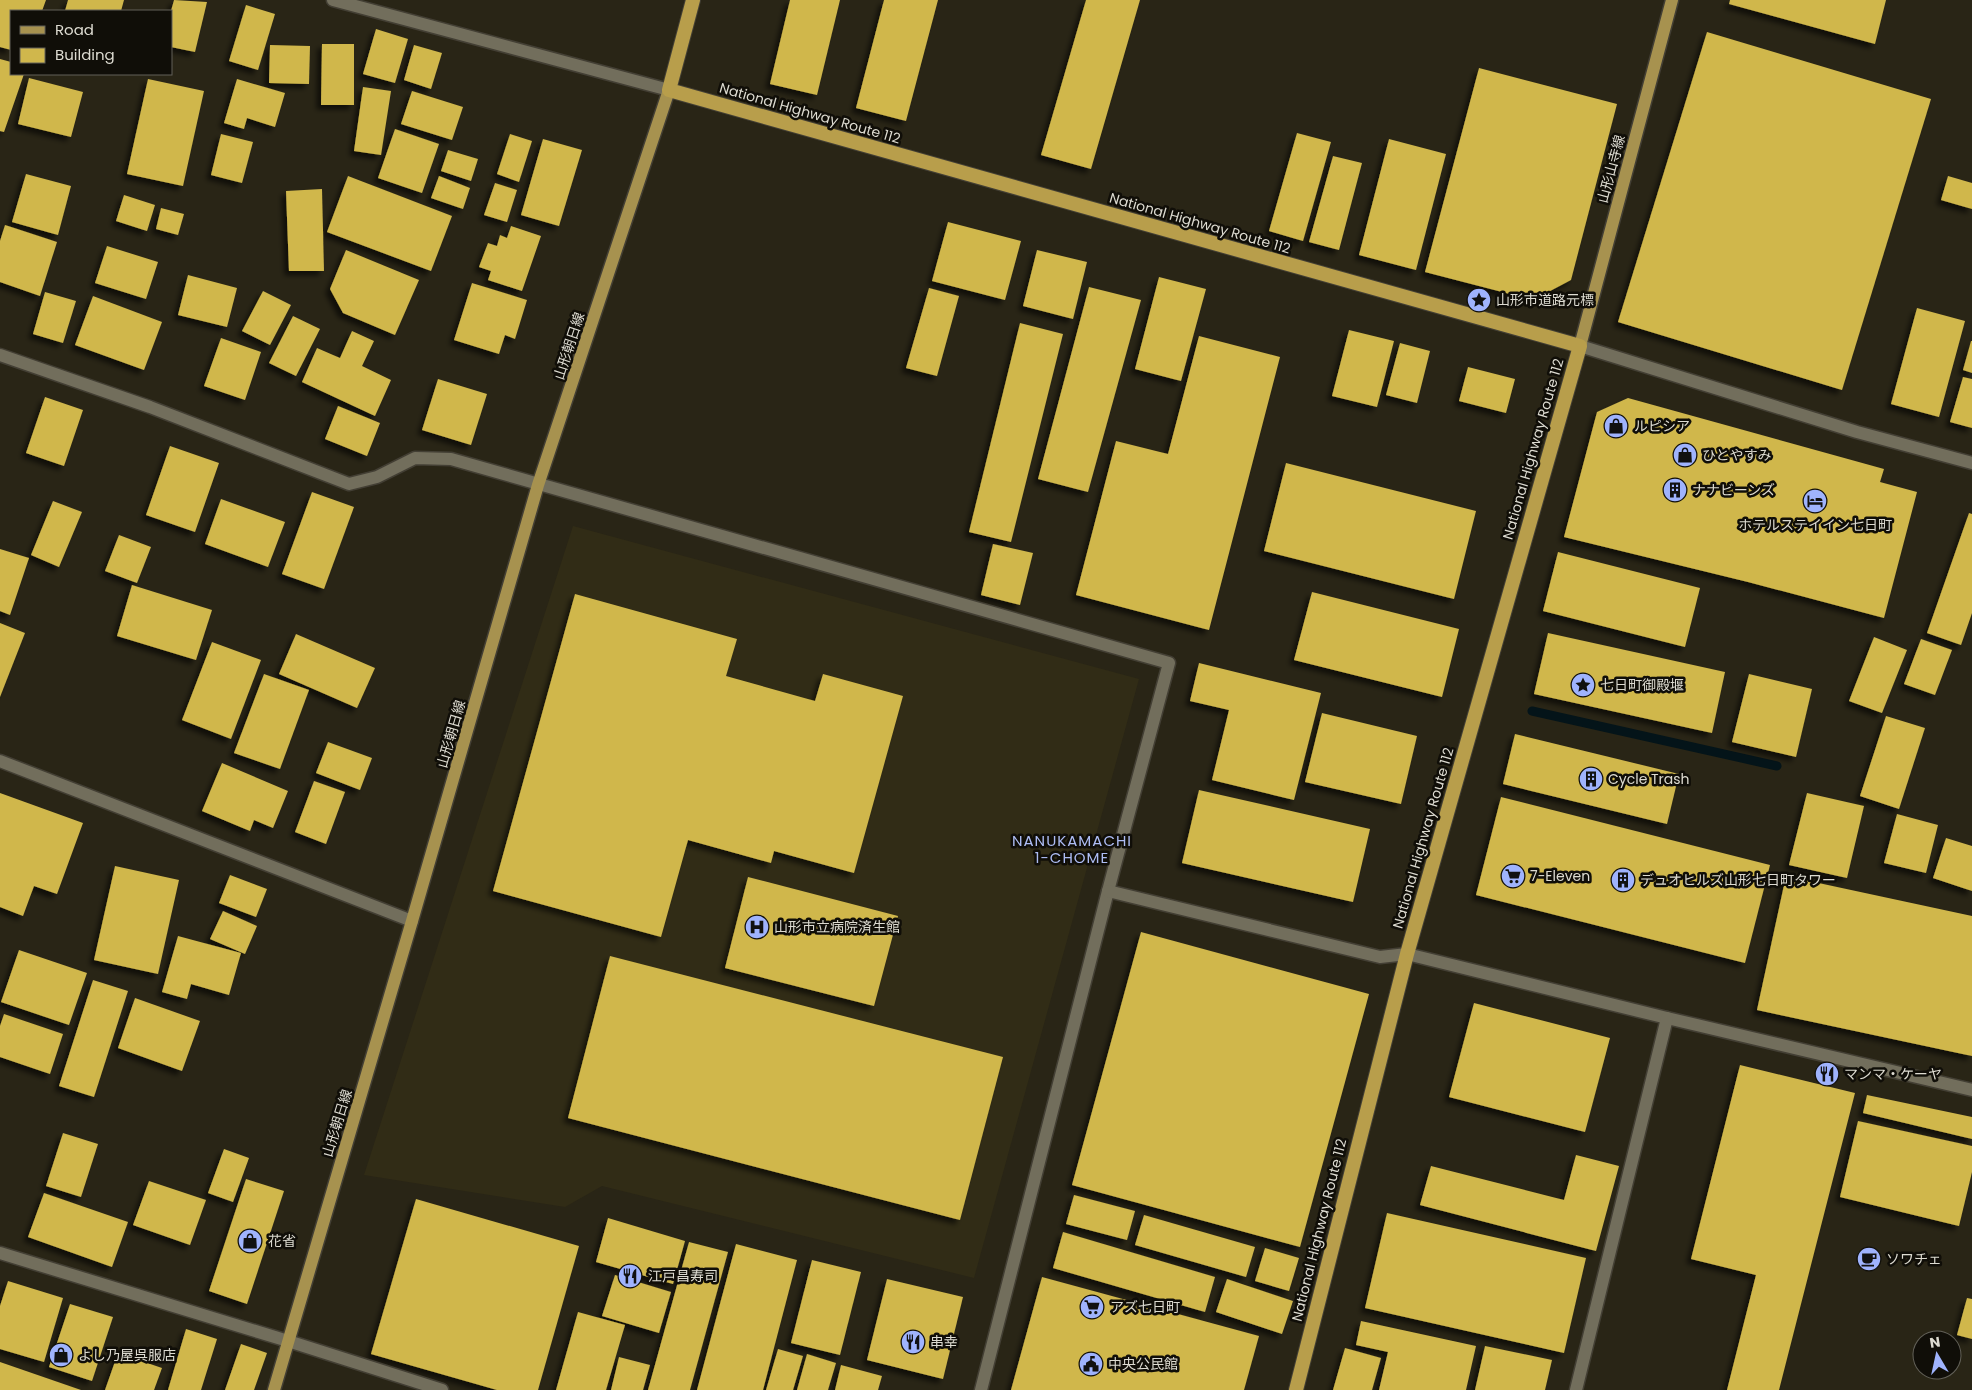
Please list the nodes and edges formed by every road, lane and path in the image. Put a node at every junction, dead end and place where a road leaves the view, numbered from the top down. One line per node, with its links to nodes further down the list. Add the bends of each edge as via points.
1 (333, 0): 4 (street)
2 (693, 0): 4 (highway)
3 (1672, 0): 5 (main road, 山形山寺線)
4 (669, 90): 5 (highway, National Highway Route 112); 8 (main road, 山形朝日線)
5 (1580, 346): 7 (street, via 1857,432); 12 (highway, National Highway Route 112)
6 (0, 355): 8 (street, via 150,407 349,484 377,477 415,458 450,459)
7 (1972, 463)
8 (538, 485): 10 (street, via 1169,663); 11 (main road, 山形朝日線)
9 (0, 761): 11 (street)
10 (1108, 891): 12 (street, via 1380,957); 19 (street)
11 (412, 921): 16 (main road, 山形朝日線)
12 (1407, 954): 13 (street); 20 (highway, National Highway Route 112)
13 (1667, 1018): 14 (street); 21 (street)
14 (1972, 1090)
15 (0, 1253): 16 (street)
16 (288, 1340): 17 (main road, 山形朝日線); 18 (street)
17 (274, 1390)
18 (442, 1390)
19 (981, 1390)
20 (1296, 1390)
21 (1576, 1390)

